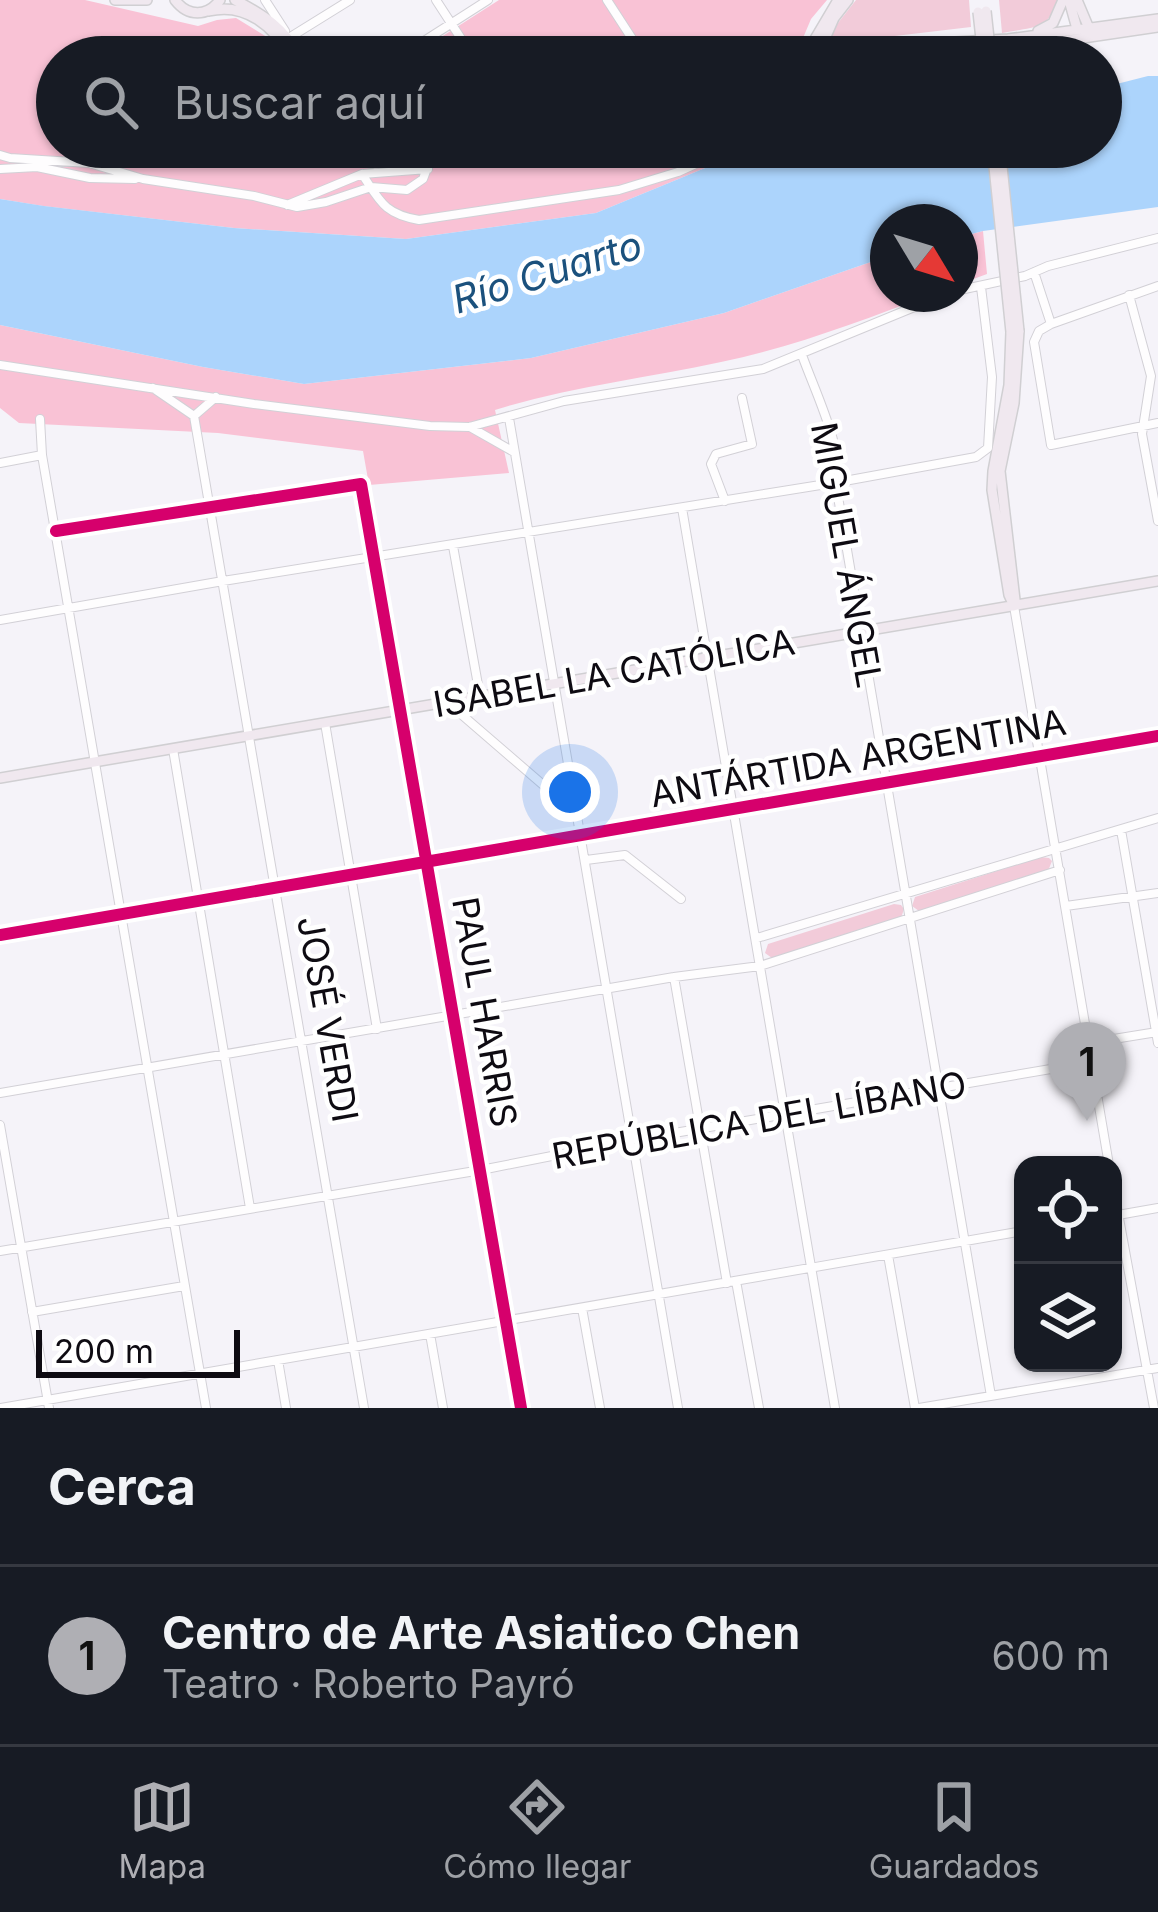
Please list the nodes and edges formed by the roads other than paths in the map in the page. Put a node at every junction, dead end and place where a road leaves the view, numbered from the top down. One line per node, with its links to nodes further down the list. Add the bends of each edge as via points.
1 (116, 0): 2 (main road)
2 (147, 0)
3 (220, 0): 15 (main road)
4 (235, 0): 20 (main road)
5 (265, 0): 21 (street)
6 (350, 0): 22 (street)
7 (436, 0): 16 (street)
8 (488, 0): 16 (street)
9 (607, 0): 25 (street)
10 (838, 0): 26 (main road)
11 (848, 0): 27 (main road)
12 (1070, 0): 18 (main road); 29 (main road, via 1046,29)
13 (174, 2): 15 (main road, via 195,13)
14 (982, 6): 28 (main road, bridge)
15 (209, 10): 19 (main road, via 243,12)
16 (451, 23): 23 (street); 24 (street)
17 (1158, 23): 18 (main road)
18 (1082, 30): 30 (main road); 31 (main road)
19 (281, 36)
20 (283, 36)
21 (284, 36)
22 (292, 36)
23 (431, 36)
24 (459, 36)
25 (630, 36)
26 (817, 36)
27 (825, 36)
28 (985, 36)
29 (1016, 36)
30 (1026, 36)
31 (1059, 36)
32 (0, 155): 33 (street)
33 (36, 158)
34 (36, 167): 41 (street)
35 (42, 168): 43 (street)
36 (106, 168): 43 (street)
37 (387, 168): 42 (street)
38 (426, 168): 44 (street, via 407,190)
39 (683, 168): 44 (street, via 619,190 419,220 389,210)
40 (998, 168): 79 (main road, bridge, via 1017,386 1000,487)
41 (0, 169)
42 (362, 174): 44 (street); 45 (street)
43 (143, 179): 45 (street)
44 (370, 187): 45 (street, via 312,206)
45 (287, 205)
46 (1158, 238): 47 (street)
47 (1034, 272): 50 (street); 53 (street)
48 (1158, 286): 51 (street)
49 (978, 287): 50 (street)
50 (981, 287): 68 (street, via 992,377 988,448 976,458)
51 (1129, 296): 53 (street); 63 (street, via 1150,376)
52 (904, 312): 54 (street)
53 (1051, 324): 63 (street, via 1034,342 1051,445)
54 (802, 355): 60 (street); 68 (street, MIGUEL ÁNGEL)
55 (0, 364): 56 (street)
56 (152, 388): 57 (street); 59 (street)
57 (217, 397): 59 (street); 64 (street)
58 (742, 398): 69 (street, via 752,443 716,454 710,464)
59 (194, 416): 70 (street, JOSÉ VERDI)
60 (509, 418): 64 (street); 65 (street)
61 (40, 419): 66 (street)
62 (1158, 423): 63 (street)
63 (1142, 426): 72 (street)
64 (469, 427): 65 (street)
65 (514, 452): 74 (street)
66 (42, 455): 67 (street); 73 (street)
67 (0, 463)
68 (839, 482): 69 (street); 82 (street, MIGUEL ÁNGEL)
69 (725, 501): 71 (street)
70 (210, 506): 73 (street); 76 (street, PAUL HARRIS, via 361,484); 77 (street, JOSÉ VERDI)
71 (682, 508): 74 (street); 83 (street)
72 (1158, 521)
73 (56, 532): 80 (street)
74 (528, 533): 75 (street); 84 (street)
75 (453, 546): 76 (street); 85 (street)
76 (375, 557): 77 (street); 87 (street, PAUL HARRIS)
77 (224, 581): 80 (street); 89 (street, JOSÉ VERDI)
78 (1158, 581): 79 (main road, ISABEL LA CATÓLICA)
79 (1014, 606): 82 (main road, ISABEL LA CATÓLICA); 92 (street)
80 (70, 609): 81 (street); 93 (street)
81 (0, 620)
82 (861, 632): 83 (main road, ISABEL LA CATÓLICA); 95 (street, MIGUEL ÁNGEL)
83 (707, 658): 84 (main road, ISABEL LA CATÓLICA); 96 (street)
84 (556, 683): 85 (main road, ISABEL LA CATÓLICA); 97 (street)
85 (480, 697): 86 (main road, ISABEL LA CATÓLICA)
86 (447, 702): 87 (main road, ISABEL LA CATÓLICA); 97 (street)
87 (402, 710): 88 (main road, ISABEL LA CATÓLICA); 103 (street, PAUL HARRIS)
88 (325, 723): 89 (main road, ISABEL LA CATÓLICA); 105 (street)
89 (249, 736): 91 (main road, ISABEL LA CATÓLICA); 106 (street, JOSÉ VERDI)
90 (1158, 736): 92 (street, ANTÁRTIDA ARGENTINA)
91 (173, 749): 93 (main road, ISABEL LA CATÓLICA); 111 (street)
92 (1040, 757): 95 (street, ANTÁRTIDA ARGENTINA); 101 (street)
93 (96, 761): 94 (main road, ISABEL LA CATÓLICA); 113 (street)
94 (0, 778)
95 (887, 783): 96 (street, ANTÁRTIDA ARGENTINA); 107 (street, MIGUEL ÁNGEL)
96 (732, 810): 100 (street, ANTÁRTIDA ARGENTINA); 116 (street)
97 (579, 816): 100 (street)
98 (1158, 818): 99 (street)
99 (1120, 830): 101 (street); 109 (street)
100 (582, 836): 102 (street); 103 (street, ANTÁRTIDA ARGENTINA)
101 (1057, 850): 104 (street); 107 (street)
102 (586, 860): 110 (street, via 625,855); 119 (street)
103 (428, 862): 105 (street, ANTÁRTIDA ARGENTINA); 120 (street, PAUL HARRIS)
104 (1060, 870): 112 (street); 114 (street)
105 (351, 876): 106 (street, ANTÁRTIDA ARGENTINA); 121 (street)
106 (275, 889): 111 (street, ANTÁRTIDA ARGENTINA); 123 (street, JOSÉ VERDI)
107 (905, 892): 114 (street, MIGUEL ÁNGEL); 116 (street)
108 (1158, 893): 109 (street)
109 (1133, 898): 112 (street); 122 (street)
110 (681, 899)
111 (199, 902): 113 (street, ANTÁRTIDA ARGENTINA); 125 (street)
112 (1066, 906): 124 (street)
113 (123, 915): 115 (street, ANTÁRTIDA ARGENTINA); 127 (street)
114 (910, 918): 117 (street); 128 (street, MIGUEL ÁNGEL)
115 (0, 935)
116 (757, 938): 117 (street)
117 (760, 965): 118 (street); 130 (street)
118 (674, 977): 119 (street); 132 (street)
119 (608, 989): 120 (street); 133 (street)
120 (454, 1015): 121 (street); 135 (street, PAUL HARRIS)
121 (377, 1029): 123 (street)
122 (1157, 1036): 124 (street)
123 (302, 1042): 125 (street); 136 (street, JOSÉ VERDI)
124 (1089, 1043): 126 (street)
125 (224, 1054): 127 (street); 137 (street)
126 (1091, 1062): 128 (street, REPÚBLICA DEL LÍBANO); 134 (street)
127 (148, 1068): 129 (street); 140 (street)
128 (939, 1088): 130 (street, REPÚBLICA DEL LÍBANO); 143 (street, MIGUEL ÁNGEL)
129 (0, 1093)
130 (786, 1114): 132 (street, REPÚBLICA DEL LÍBANO); 147 (street)
131 (0, 1125): 144 (street)
132 (700, 1129): 133 (street, REPÚBLICA DEL LÍBANO); 148 (street)
133 (633, 1140): 135 (street, REPÚBLICA DEL LÍBANO); 150 (street)
134 (1107, 1156)
135 (482, 1171): 136 (street, REPÚBLICA DEL LÍBANO); 153 (street, PAUL HARRIS)
136 (328, 1195): 137 (street, REPÚBLICA DEL LÍBANO); 155 (street, JOSÉ VERDI)
137 (250, 1208): 140 (street, REPÚBLICA DEL LÍBANO)
138 (1158, 1208): 139 (street)
139 (1122, 1214)
140 (174, 1220): 144 (street, REPÚBLICA DEL LÍBANO); 149 (street)
141 (1014, 1233): 143 (street)
142 (1122, 1240): 157 (street)
143 (964, 1241): 146 (street); 159 (street, MIGUEL ÁNGEL)
144 (20, 1247): 145 (street, REPÚBLICA DEL LÍBANO); 152 (street)
145 (0, 1251)
146 (888, 1255): 147 (street); 171 (street)
147 (812, 1268): 148 (street); 170 (street)
148 (731, 1282): 150 (street); 169 (street)
149 (184, 1286): 152 (street); 158 (street)
150 (659, 1294): 151 (street); 168 (street)
151 (582, 1308): 153 (street); 167 (street)
152 (32, 1312): 160 (street)
153 (507, 1321): 154 (street); 166 (street, PAUL HARRIS)
154 (430, 1334): 155 (street); 165 (street)
155 (353, 1347): 156 (street); 164 (street, JOSÉ VERDI)
156 (278, 1360): 158 (street); 163 (street)
157 (1153, 1369): 159 (street); 172 (street)
158 (200, 1374): 160 (street); 162 (street)
159 (991, 1396): 171 (street)
160 (49, 1404): 161 (street)
161 (1, 1408)
162 (206, 1408)
163 (286, 1408)
164 (364, 1408)
165 (443, 1408)
166 (521, 1408)
167 (600, 1408)
168 (679, 1408)
169 (759, 1408)
170 (835, 1408)
171 (917, 1408)
172 (1154, 1408)

